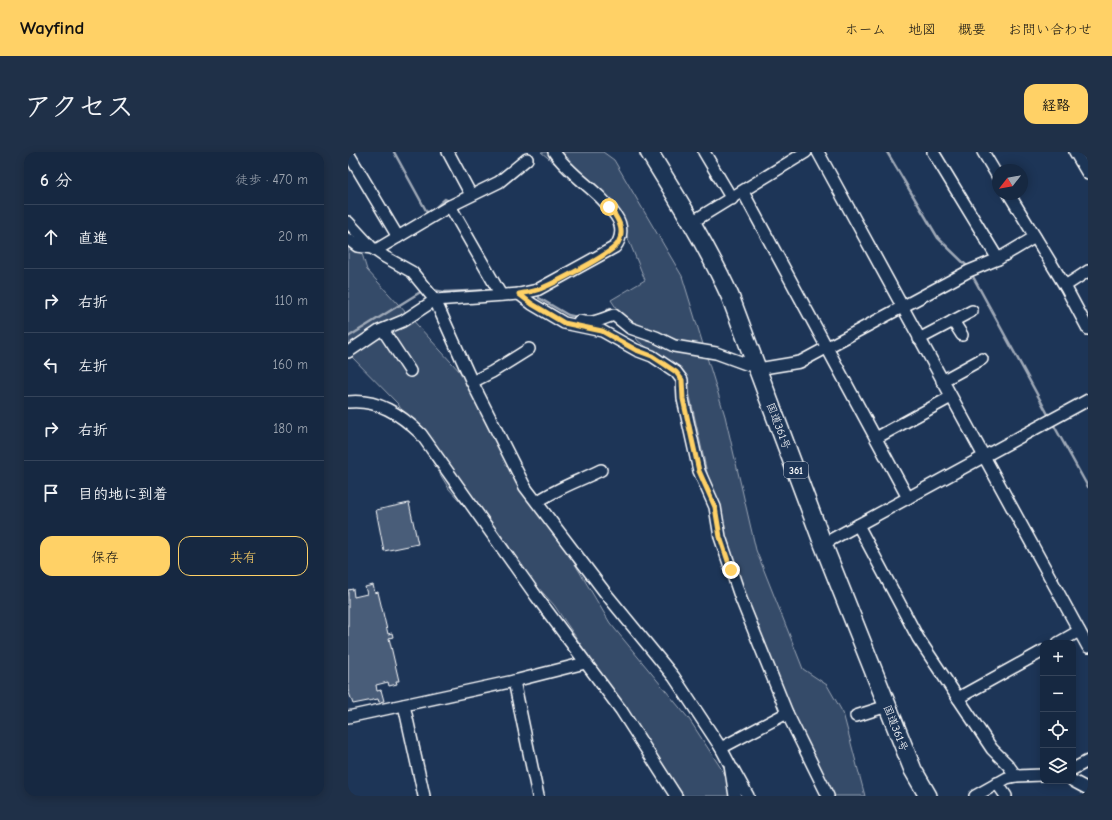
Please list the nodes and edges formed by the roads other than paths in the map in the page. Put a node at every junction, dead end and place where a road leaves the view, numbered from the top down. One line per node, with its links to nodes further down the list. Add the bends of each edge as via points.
1 (448, 152): 15 (street)
2 (554, 152): 28 (street, via 617,217 621,231 619,242 608,252 549,284)
3 (649, 152): 20 (highway, 国道361号 / 361)
4 (704, 152): 16 (street)
5 (806, 152): 14 (street)
6 (818, 152): 31 (street)
7 (933, 152): 25 (street)
8 (983, 152): 12 (street)
9 (1075, 152): 13 (street)
10 (348, 153): 21 (street)
11 (527, 159): 15 (street, via 499,182)
12 (992, 167)
13 (1088, 174)
14 (743, 192): 16 (street); 38 (street)
15 (471, 195): 18 (street)
16 (732, 199): 20 (street)
17 (1012, 200): 22 (street)
18 (450, 206): 21 (street); 29 (street)
19 (348, 222): 24 (street)
20 (692, 222): 42 (highway, 国道361号 / 361, via 730,296)
21 (398, 237): 24 (street)
22 (1035, 237): 25 (street); 27 (street)
23 (348, 239): 24 (street, via 358,246)
24 (374, 249): 30 (street, via 412,272)
25 (998, 259): 31 (street, via 970,270)
26 (1088, 271): 27 (street)
27 (1065, 286): 34 (street)
28 (519, 294): 29 (street); 42 (street, via 565,317 586,323 600,322 614,315 630,328 674,346 690,350 700,349); 65 (street, via 564,323 602,331 652,356 676,372 682,380 683,399 699,471 715,507 720,537 741,599)
29 (502, 295): 30 (street)
30 (435, 300): 35 (street, via 403,321); 45 (street)
31 (902, 305): 37 (street); 38 (street)
32 (972, 311): 33 (street)
33 (953, 321): 36 (street); 37 (street)
34 (1088, 329)
35 (383, 330): 40 (street); 43 (street)
36 (962, 334)
37 (919, 339): 44 (street)
38 (827, 346): 42 (street, via 800,362); 49 (street)
39 (530, 349): 45 (street)
40 (348, 352)
41 (982, 359): 44 (street)
42 (756, 366): 55 (highway, 国道361号 / 361)
43 (410, 371)
44 (942, 381): 46 (street)
45 (472, 382): 53 (street, via 508,456 525,487)
46 (951, 397): 49 (street); 50 (street)
47 (1088, 400): 50 (street)
48 (348, 402): 60 (street, via 375,403 407,420 421,434)
49 (876, 438): 52 (street)
50 (984, 456): 52 (street); 56 (street)
51 (601, 470): 53 (street, via 564,485)
52 (908, 498): 54 (street)
53 (537, 502): 68 (street, via 607,595 674,677)
54 (858, 525): 55 (street); 62 (street, via 918,638)
55 (824, 544): 64 (highway, 国道361号 / 361)
56 (1079, 631): 57 (street); 58 (street)
57 (1063, 640)
58 (1088, 647)
59 (1040, 653): 62 (street)
60 (585, 663): 61 (street); 79 (street, via 626,716)
61 (514, 681): 63 (street); 78 (street)
62 (958, 698): 72 (street, via 992,749)
63 (404, 705): 67 (street); 77 (street)
64 (887, 706): 66 (street); 83 (highway, 国道361号 / 361, via 913,770)
65 (787, 713): 68 (street); 82 (street)
66 (856, 716)
67 (348, 717)
68 (721, 748): 70 (street)
69 (1088, 761): 71 (street)
70 (730, 765): 80 (street); 81 (street)
71 (1076, 767)
72 (1016, 776): 73 (street); 74 (street)
73 (1040, 776)
74 (997, 783): 84 (street); 85 (street)
75 (1076, 783): 76 (street)
76 (1088, 789)
77 (424, 796)
78 (538, 796)
79 (676, 796)
80 (735, 796)
81 (748, 796)
82 (828, 796)
83 (928, 796)
84 (975, 796)
85 (1006, 796)

